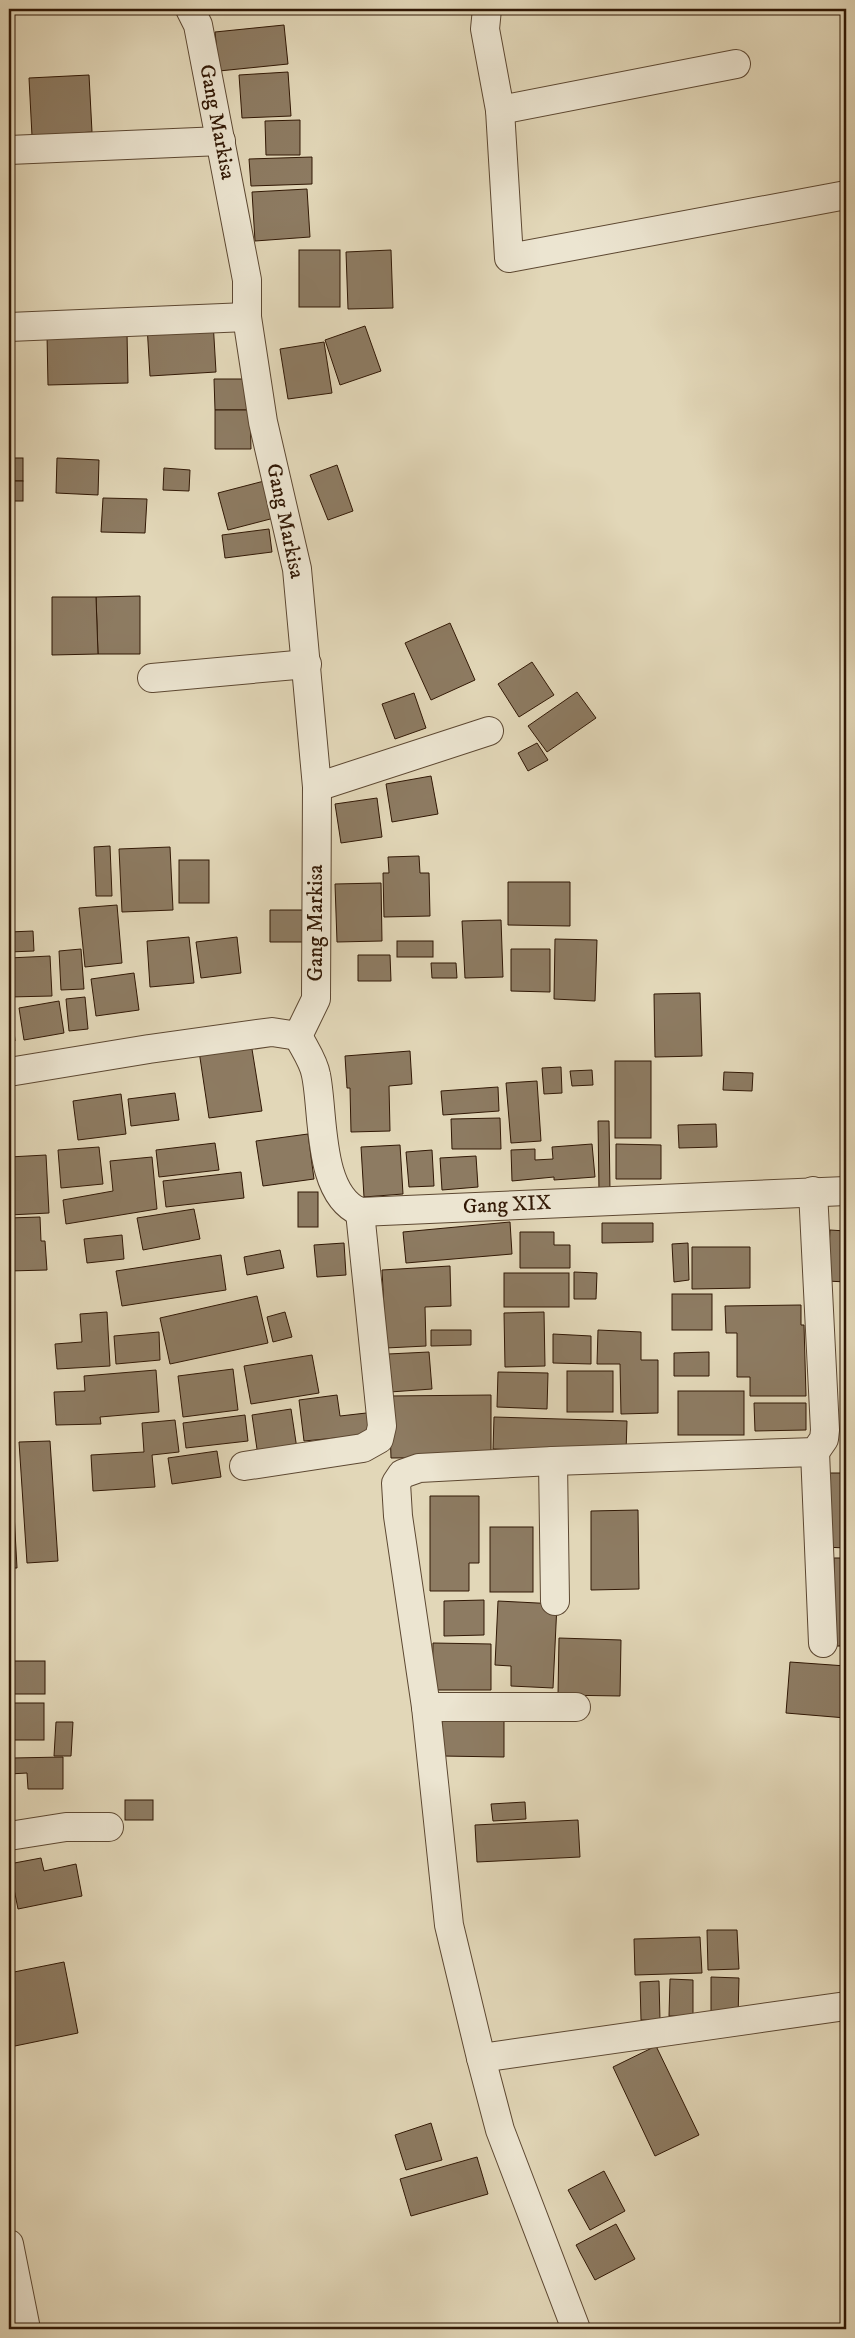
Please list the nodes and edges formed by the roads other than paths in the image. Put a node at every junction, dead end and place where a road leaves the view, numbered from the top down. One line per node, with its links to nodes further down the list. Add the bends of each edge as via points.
1 (190, 9): 5 (street, Gang Markisa, via 198,25)
2 (487, 9): 4 (street, via 485,29)
3 (736, 64): 4 (street)
4 (500, 110): 7 (street, via 509,258)
5 (221, 141): 6 (street); 8 (street, Gang Markisa, via 247,280)
6 (9, 150)
7 (846, 195)
8 (247, 317): 9 (street); 10 (street, Gang Markisa, via 263,422 297,569)
9 (9, 327)
10 (307, 664): 11 (street); 13 (street, Gang Markisa)
11 (152, 678)
12 (489, 731): 13 (street)
13 (317, 787): 14 (street, Gang Markisa, via 316,999)
14 (298, 1036): 15 (street, via 272,1032); 18 (street, via 316,1074 321,1131 331,1173 342,1200)
15 (9, 1072)
16 (813, 1191): 17 (street, Gang XIX); 18 (street, Gang XIX); 19 (street, via 825,1430 824,1439)
17 (846, 1191)
18 (360, 1212): 21 (street, via 382,1426 379,1439 363,1448)
19 (815, 1452): 20 (street); 23 (street)
20 (553, 1461): 22 (street); 24 (street, via 419,1468 398,1478 398,1516)
21 (244, 1466)
22 (555, 1601)
23 (824, 1643)
24 (426, 1707): 25 (street); 29 (street, via 449,1925)
25 (576, 1707)
26 (109, 1827): 27 (street, via 66,1827)
27 (9, 1836)
28 (846, 2006): 29 (street)
29 (481, 2058): 32 (street, via 500,2130)
30 (9, 2244): 31 (street)
31 (26, 2329)
32 (576, 2329)

